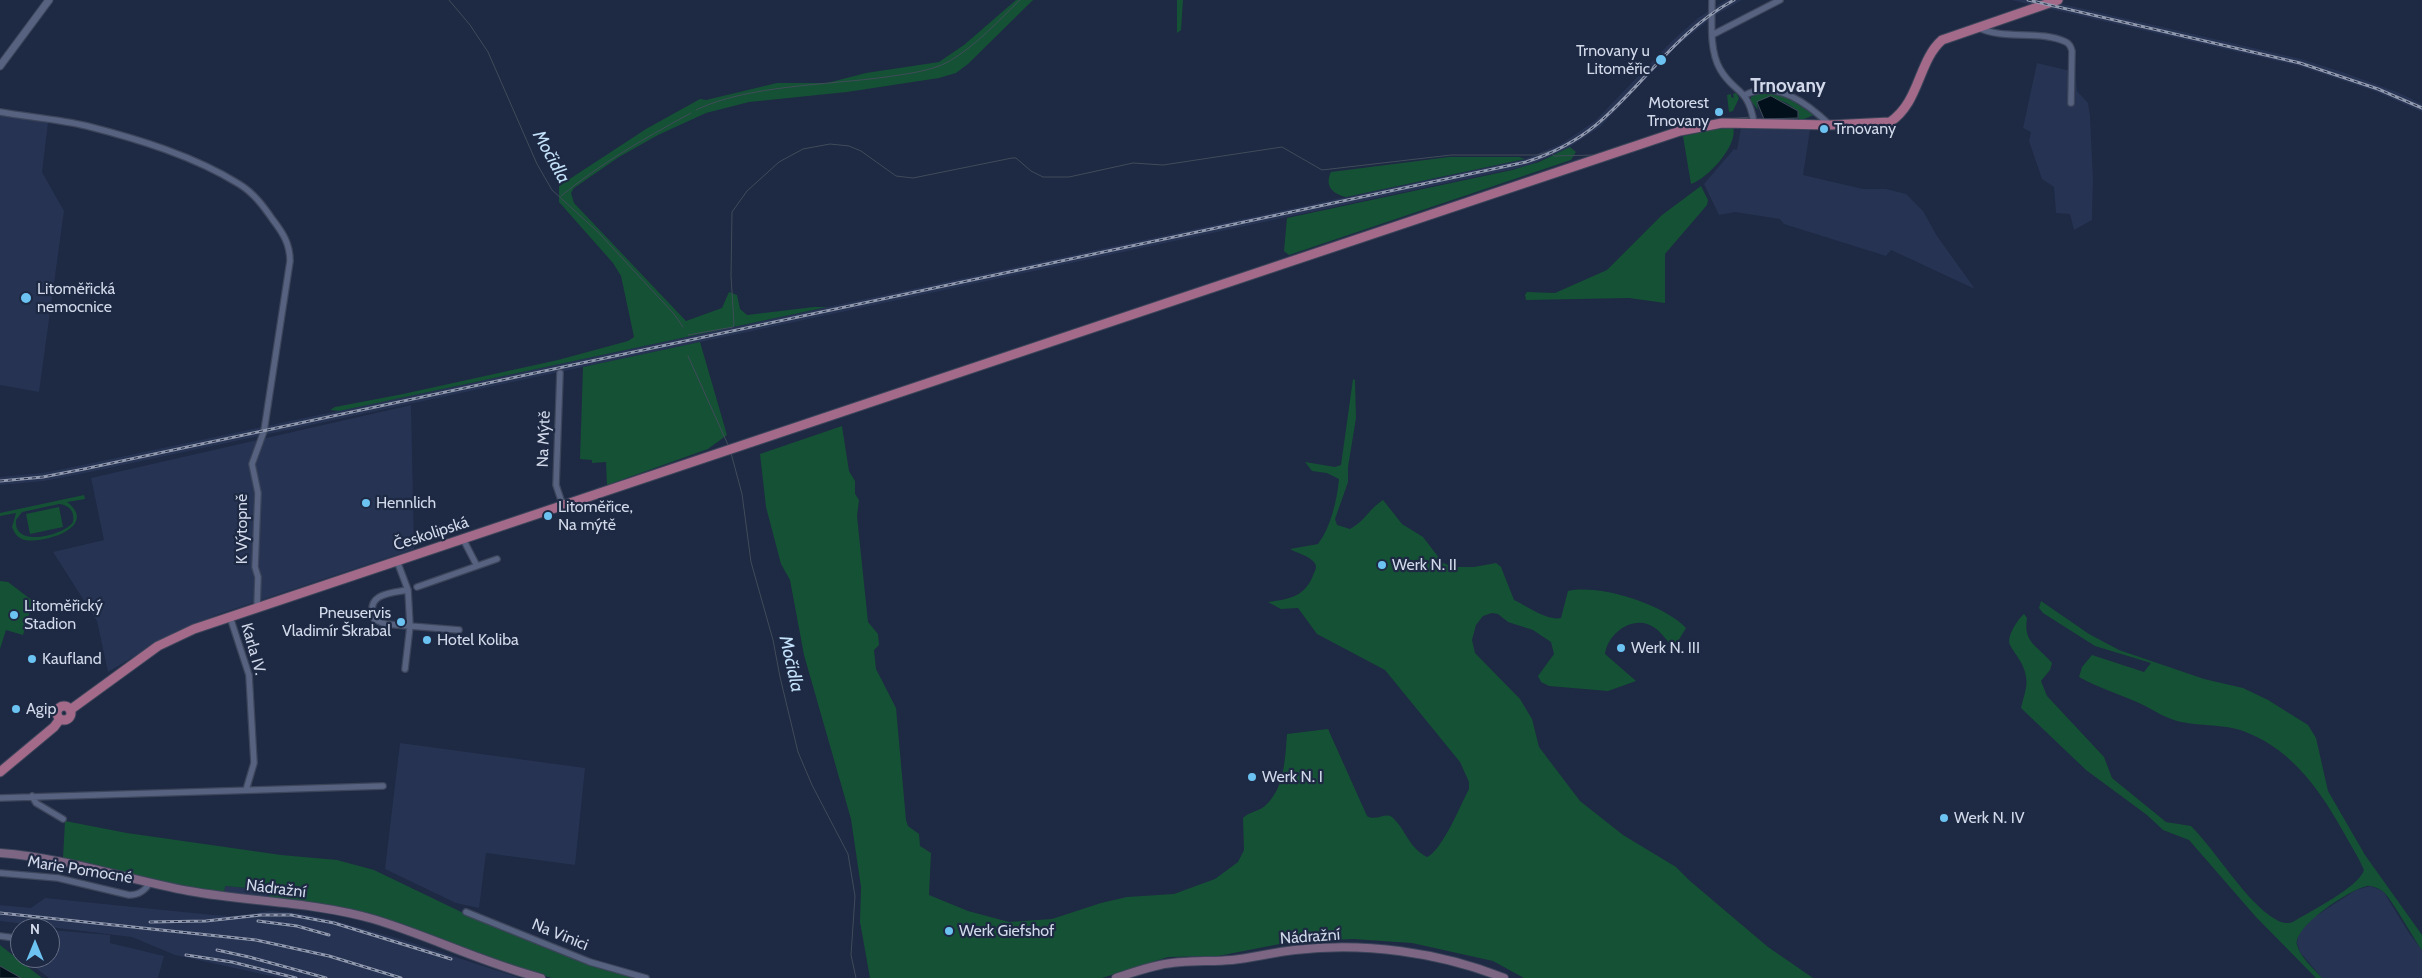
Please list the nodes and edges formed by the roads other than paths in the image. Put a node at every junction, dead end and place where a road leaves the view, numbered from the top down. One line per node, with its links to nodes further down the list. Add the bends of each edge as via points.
1 (49, 0): 7 (street)
2 (1712, 0): 6 (street)
3 (1780, 0): 6 (street)
4 (2058, 0): 5 (main road, Českolipská)
5 (1977, 27): 9 (street, via 1987,32 2042,37 2070,45); 12 (main road, Českolipská, via 1948,37 1936,45 1918,86 1896,118 1884,123)
6 (1712, 35): 8 (street, via 1716,62)
7 (0, 66)
8 (1745, 95): 11 (street); 12 (street, via 1762,89 1786,93)
9 (2071, 103)
10 (0, 112): 21 (street, K Výtopně, via 85,125 166,150 240,184 260,202 284,235 290,248 290,261 264,431 252,464 258,493)
11 (1754, 122): 12 (main road, Českolipská); 14 (main road, Českolipská, via 1722,123 1680,131)
12 (1830, 125)
13 (560, 373): 14 (street, Na Mýtě, via 556,485)
14 (563, 506): 15 (main road, Českolipská)
15 (463, 539): 17 (main road, Českolipská); 18 (street)
16 (497, 560): 18 (street)
17 (398, 561): 20 (street); 21 (main road, Českolipská)
18 (477, 566): 19 (street)
19 (418, 587)
20 (408, 590): 23 (street); 23 (street, via 379,596 371,611 374,619 380,622)
21 (257, 607): 22 (main road, Českolipská)
22 (230, 617): 26 (main road, Českolipská, via 170,639 70,710 66,707 59,709 60,719); 28 (street, Karla IV., via 249,676 254,763)
23 (410, 626): 24 (street); 25 (street)
24 (459, 630)
25 (405, 669)
26 (0, 772)
27 (383, 786): 28 (street)
28 (246, 790): 29 (street)
29 (32, 796): 30 (street); 31 (street, via 36,803)
30 (0, 798)
31 (63, 819)
32 (0, 852): 34 (main road, Nádražní, via 59,860)
33 (0, 873): 34 (street, Marie Pomocné, via 58,878 129,895 140,893)
34 (150, 882): 36 (main road, Nádražní, via 371,919)
35 (466, 912): 37 (street, Na Vinici, via 590,962)
36 (541, 978)
37 (646, 978)
38 (1116, 978): 39 (main road, Nádražní, via 1160,965 1329,948 1395,950)
39 (1504, 978)

